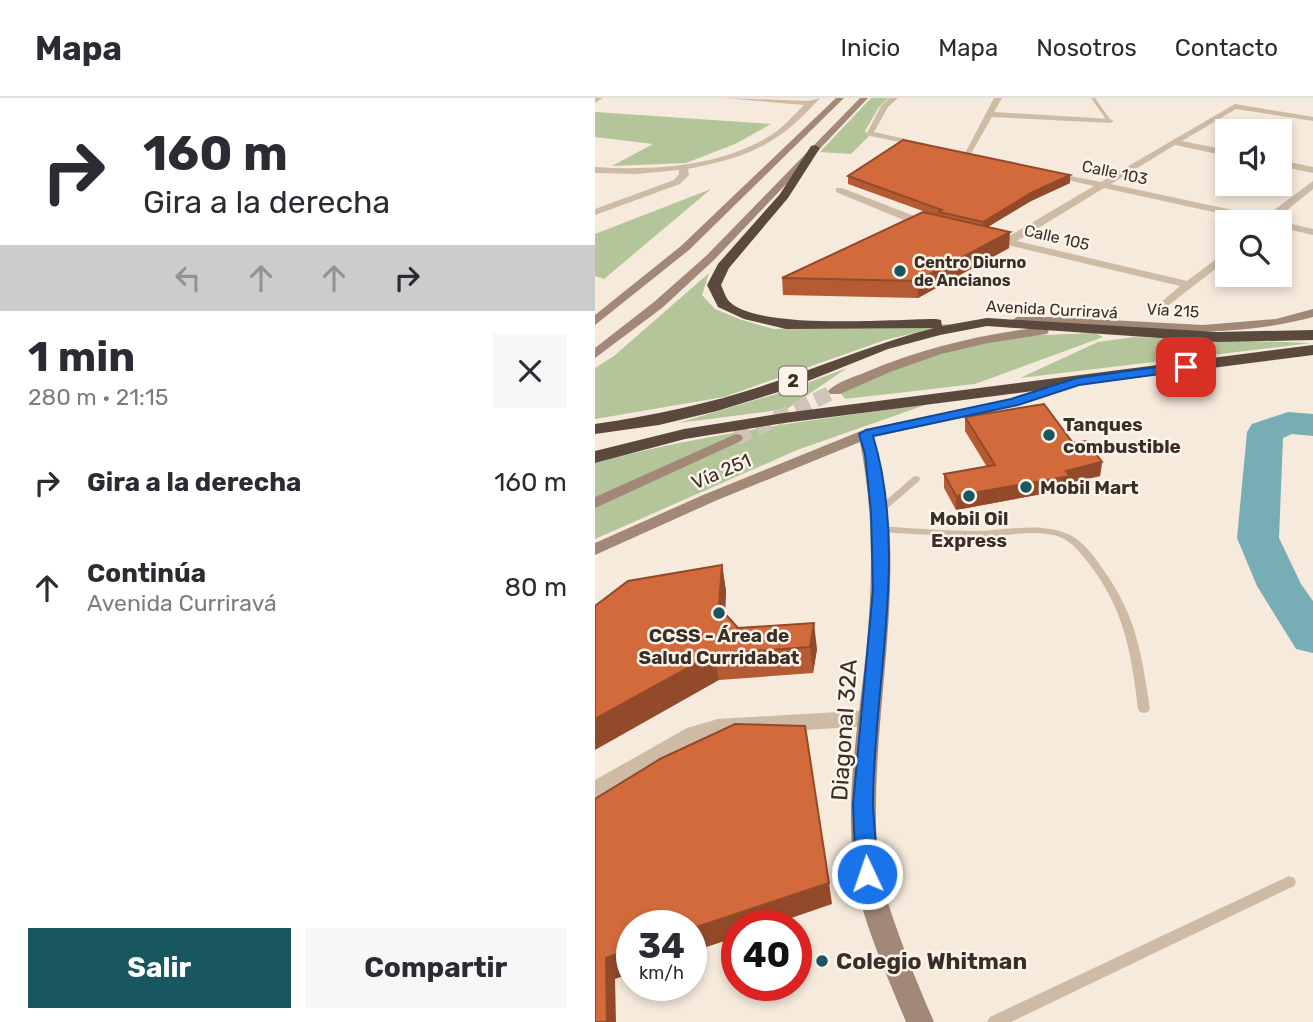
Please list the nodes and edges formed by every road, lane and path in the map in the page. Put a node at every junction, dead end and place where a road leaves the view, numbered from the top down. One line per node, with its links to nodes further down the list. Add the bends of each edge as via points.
1 (728, 98): 7 (street)
2 (840, 98): 38 (main road, via 685,248)
3 (864, 98): 12 (main road)
4 (894, 98): 13 (street, via 869,133)
5 (998, 98): 8 (street)
6 (1093, 98): 10 (lane)
7 (814, 100): 19 (street, via 772,139)
8 (989, 114): 10 (street); 16 (street)
9 (1313, 119): 11 (street, via 1235,106)
10 (1110, 121)
11 (1172, 142): 14 (street); 24 (street)
12 (815, 148): 39 (highway, via 784,195 723,267 714,285 723,304 786,325); 43 (main road, via 710,258)
13 (941, 149)
14 (1215, 151)
15 (953, 152): 16 (street)
16 (965, 155): 17 (street)
17 (979, 158)
18 (1292, 166): 21 (street)
19 (683, 167): 22 (street); 28 (street, via 684,175 677,182)
20 (1033, 170): 24 (street, Calle 103)
21 (1313, 170)
22 (597, 171)
23 (1313, 184): 27 (street)
24 (1100, 185): 26 (street, Calle 103); 33 (street)
25 (839, 190): 29 (street, via 910,219)
26 (1215, 210)
27 (1282, 210)
28 (595, 212)
29 (946, 227)
30 (1292, 227): 31 (street)
31 (1313, 232)
32 (970, 233): 33 (street, Calle 105)
33 (1007, 242): 35 (street, Calle 105)
34 (1215, 264): 35 (street)
35 (1190, 285): 36 (street)
36 (1165, 304)
37 (1313, 313): 39 (main road, Vía 215, via 1207,330)
38 (595, 321)
39 (987, 322): 40 (highway, Avenida Curriravá / 2); 46 (highway, Avenida Curriravá / 2, via 883,346 711,407)
40 (1105, 331): 41 (highway, Avenida Curriravá / 2, via 1231,337); 45 (main road, via 1042,331 980,338 910,358)
41 (1313, 335)
42 (1313, 351): 44 (highway)
43 (595, 354)
44 (1077, 381): 47 (main road, Vía 251, via 1014,402); 49 (highway, via 784,418 684,435)
45 (835, 391)
46 (595, 429)
47 (866, 434): 52 (main road, Diagonal 32A); 53 (main road, Vía 251)
48 (736, 438): 51 (main road, Vía 251)
49 (595, 457)
50 (916, 479): 52 (lane)
51 (595, 503)
52 (879, 520): 54 (lane, via 974,534 1042,531 1078,543 1128,620); 55 (main road, Diagonal 32A, via 881,590)
53 (595, 550)
54 (1144, 709)
55 (870, 718): 56 (street, via 718,727 694,734); 58 (main road, Diagonal 32A, via 863,804 867,874 888,947)
56 (595, 791)
57 (1289, 882): 59 (lane)
58 (920, 1022)
59 (995, 1022)

